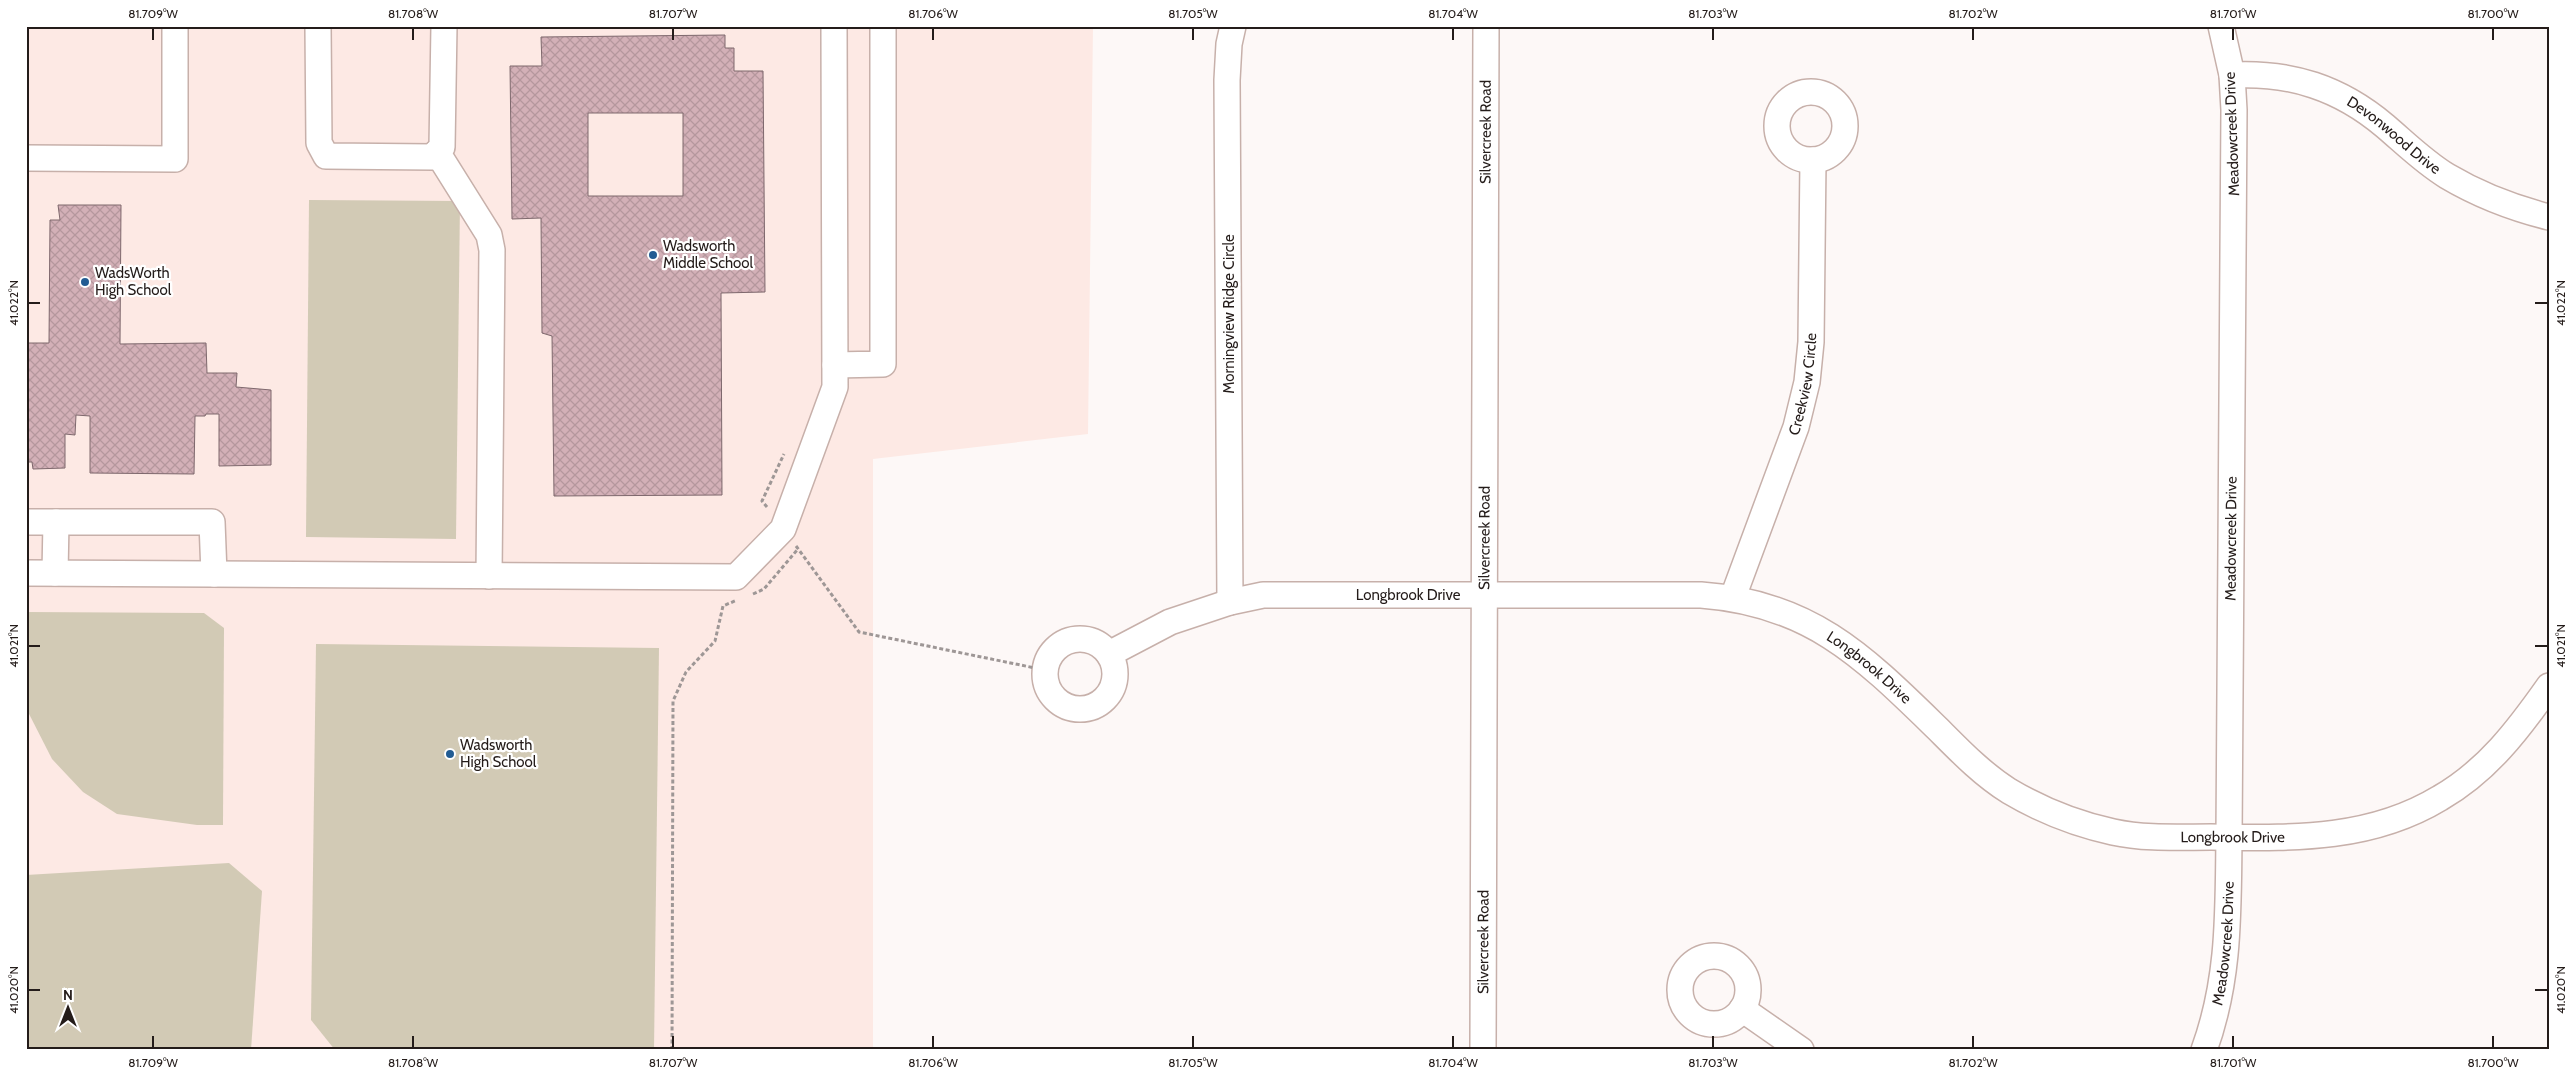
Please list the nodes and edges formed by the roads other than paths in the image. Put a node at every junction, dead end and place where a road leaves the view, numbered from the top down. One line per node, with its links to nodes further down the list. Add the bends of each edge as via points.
1 (175, 26): 11 (street, via 175,159)
2 (318, 26): 10 (street, via 319,143 326,156 432,157)
3 (444, 26): 10 (street, via 442,147)
4 (834, 26): 14 (street)
5 (884, 26): 14 (street, via 884,364)
6 (1234, 26): 23 (street, Morningview Ridge Circle, via 1229,44 1227,80)
7 (1486, 26): 21 (street, Silvercreek Road)
8 (2221, 26): 9 (street, Meadowcreek Drive)
9 (2232, 75): 13 (street, Devonwood Drive, via 2281,76 2313,83 2340,94 2363,108 2446,176 2487,197); 26 (street, Meadowcreek Drive)
10 (437, 152): 20 (street, via 489,235 492,250)
11 (26, 158)
12 (1813, 160): 22 (street, Creekview Circle, via 1811,342 1807,382 1796,427)
13 (2549, 217)
14 (835, 365): 20 (street, via 835,387 783,529 736,577)
15 (26, 522): 16 (street)
16 (56, 522): 18 (street); 19 (street, via 212,522)
17 (26, 573): 18 (street)
18 (55, 573): 19 (street)
19 (214, 574): 20 (street)
20 (489, 576)
21 (1484, 595): 22 (street, Longbrook Drive); 23 (street, Longbrook Drive, via 1264,595); 28 (street, Silvercreek Road)
22 (1733, 597): 26 (street, Longbrook Drive, via 1806,622 1853,650 1975,765 2006,789 2041,809 2077,824 2116,833)
23 (1230, 602): 24 (street, Longbrook Drive, via 1170,622)
24 (1109, 654)
25 (2549, 686): 26 (street, Longbrook Drive, via 2521,727 2495,756 2469,779 2410,814 2344,834)
26 (2229, 838): 30 (street, Meadowcreek Drive, via 2228,948 2221,993)
27 (1742, 1010): 29 (street)
28 (1482, 1050)
29 (1801, 1050)
30 (2204, 1050)

